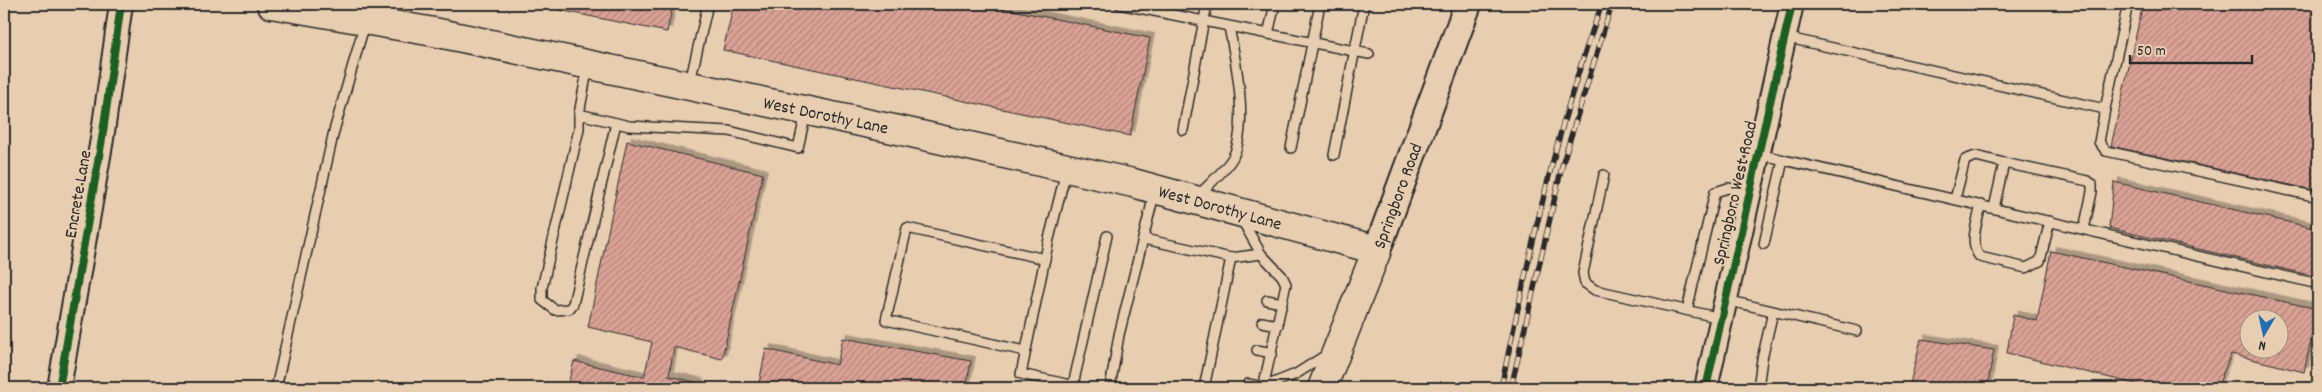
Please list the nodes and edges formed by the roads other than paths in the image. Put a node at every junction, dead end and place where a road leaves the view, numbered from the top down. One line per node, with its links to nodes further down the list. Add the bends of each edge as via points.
1 (121, 4): 71 (street, Encrete Lane, via 102,139)
2 (271, 4): 12 (main road, West Dorothy Lane)
3 (708, 4): 22 (lane)
4 (1119, 4): 14 (lane)
5 (1207, 4): 14 (lane)
6 (1275, 4): 16 (lane)
7 (1320, 4): 18 (lane)
8 (1364, 4): 19 (lane)
9 (1468, 4): 48 (main road, Springboro Road)
10 (1792, 4): 17 (street, Springboro West Road)
11 (2128, 4): 23 (lane)
12 (328, 9): 13 (main road, West Dorothy Lane)
13 (366, 20): 21 (main road, West Dorothy Lane); 72 (lane, via 334,131)
14 (1203, 22): 15 (lane); 27 (lane)
15 (1229, 27): 16 (lane); 39 (lane, via 1237,66 1239,132 1233,157)
16 (1268, 34): 18 (lane)
17 (1784, 37): 23 (lane); 29 (street, Springboro West Road)
18 (1311, 42): 19 (lane); 28 (lane)
19 (1353, 51): 20 (lane); 30 (lane)
20 (1369, 54)
21 (588, 64): 22 (main road, West Dorothy Lane); 25 (lane)
22 (690, 85): 24 (main road, West Dorothy Lane)
23 (2105, 109): 37 (lane, via 2099,142 2106,151)
24 (807, 110): 26 (lane, via 798,148 729,131); 33 (main road, West Dorothy Lane)
25 (579, 114): 26 (lane); 26 (lane, via 579,129 542,288 542,300 547,306 563,311 573,304)
26 (616, 123)
27 (1183, 130)
28 (1291, 148)
29 (1758, 154): 31 (lane); 36 (street, Springboro West Road)
30 (1334, 155)
31 (1783, 160): 38 (lane); 47 (lane)
32 (2004, 163): 38 (lane, via 1976,156 1965,160); 41 (lane); 44 (lane, via 2092,184)
33 (1067, 168): 35 (main road, West Dorothy Lane); 51 (lane)
34 (1604, 175): 58 (lane, via 1583,273 1585,283 1595,290)
35 (1155, 189): 39 (main road, West Dorothy Lane); 46 (lane)
36 (1750, 192): 57 (street, Springboro West Road); 58 (lane, via 1728,188 1715,192)
37 (2318, 197)
38 (1955, 199): 40 (lane)
39 (1195, 200): 42 (main road, West Dorothy Lane)
40 (1981, 205): 41 (lane); 43 (lane, via 1974,242 1976,253 1980,257 2026,268 2040,261)
41 (1994, 208): 43 (lane)
42 (1238, 212): 48 (main road, West Dorothy Lane); 49 (lane)
43 (2050, 221): 44 (lane)
44 (2084, 229): 52 (lane)
45 (1107, 236): 70 (lane)
46 (1144, 239): 50 (lane); 73 (lane)
47 (1764, 244)
48 (1377, 250): 65 (main road, Springboro Road)
49 (1261, 254): 50 (lane); 56 (lane, via 1285,280)
50 (1231, 258): 53 (lane)
51 (1045, 259): 67 (lane); 67 (lane, via 907,228 886,320)
52 (2318, 284)
53 (1224, 290): 54 (lane); 60 (lane)
54 (1234, 292)
55 (1267, 300): 56 (lane)
56 (1282, 303): 63 (lane)
57 (1724, 309): 58 (lane); 59 (lane); 77 (street, Springboro West Road)
58 (1687, 310)
59 (1773, 312): 64 (lane); 78 (lane)
60 (1219, 314): 61 (lane); 74 (lane, via 1211,376)
61 (1230, 316)
62 (1262, 322): 63 (lane)
63 (1278, 325): 68 (lane)
64 (1857, 331)
65 (1337, 348): 75 (lane, via 1296,374); 76 (main road, Springboro Road)
66 (1257, 350): 68 (lane)
67 (1026, 351): 70 (lane, via 1021,374)
68 (1272, 353): 75 (lane)
69 (1248, 384): 75 (lane)
70 (1074, 387)
71 (58, 388)
72 (276, 388)
73 (1110, 388)
74 (1204, 388)
75 (1263, 388)
76 (1322, 388)
77 (1706, 388)
78 (1758, 388)

